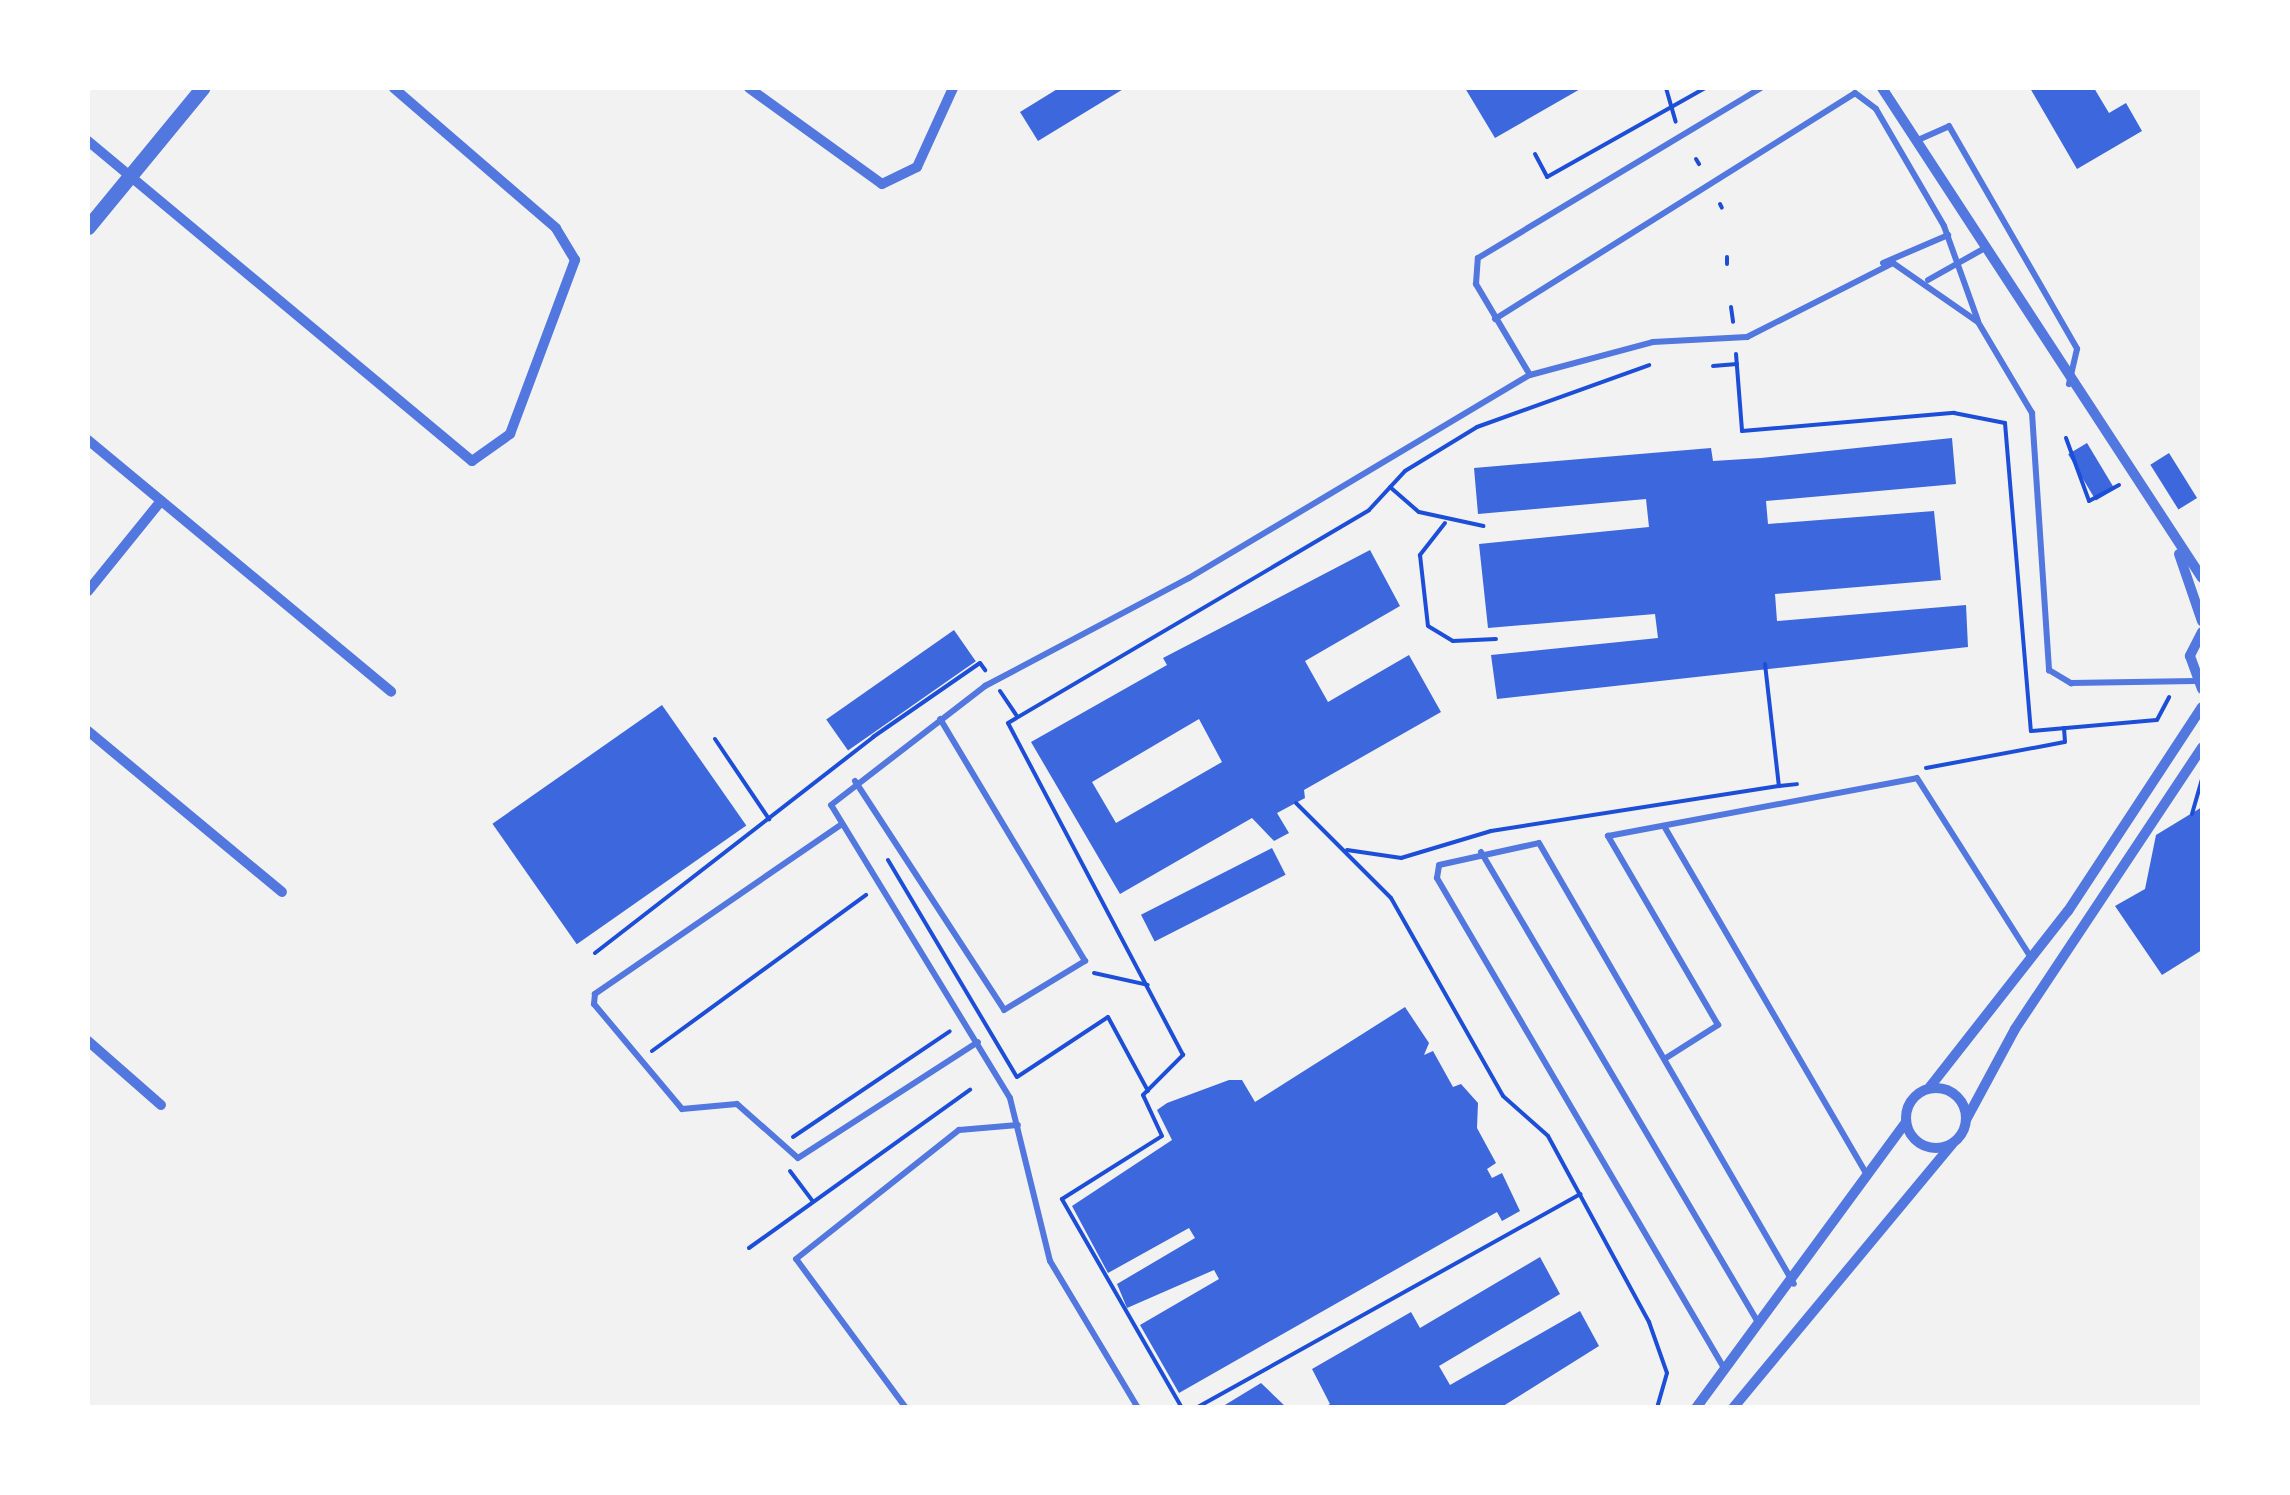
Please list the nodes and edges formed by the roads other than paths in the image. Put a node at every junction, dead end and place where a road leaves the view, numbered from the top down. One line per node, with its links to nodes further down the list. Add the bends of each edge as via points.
1 (202, 88): 9 (street)
2 (394, 88): 9 (street, via 556,228 575,260 510,434 472,461)
3 (749, 88): 4 (street, via 882,184 917,167)
4 (953, 88)
5 (1761, 88): 16 (lane, via 1485,251 1474,275)
6 (1886, 91): 8 (street)
7 (88, 140): 9 (street)
8 (1918, 140): 12 (street); 19 (lane, via 1948,126 2076,349)
9 (129, 177): 10 (street)
10 (88, 227)
11 (1948, 235): 13 (lane); 14 (lane); 16 (lane, via 1876,109 1854,92)
12 (1985, 248): 13 (lane); 19 (street)
13 (1961, 260): 15 (lane); 17 (lane)
14 (1882, 264): 15 (lane); 18 (lane, via 1747,336 1652,342)
15 (1928, 280): 17 (lane)
16 (1495, 320): 18 (lane)
17 (1978, 322): 27 (lane, via 2033,419 2049,670 2071,683)
18 (1530, 375): 30 (lane)
19 (2069, 384): 22 (street)
20 (88, 440): 21 (street)
21 (161, 501): 24 (street); 28 (street)
22 (2177, 548): 23 (street); 25 (street)
23 (2202, 578)
24 (88, 591)
25 (2202, 621)
26 (2202, 632): 27 (street, via 2190,656)
27 (2199, 685)
28 (392, 692)
29 (2202, 706): 38 (street)
30 (940, 719): 33 (lane); 33 (lane, via 1085,962 1004,1010)
31 (88, 731): 37 (street)
32 (2202, 748): 44 (street, via 2015,1029)
33 (855, 781): 34 (lane, via 832,799)
34 (842, 824): 40 (lane); 40 (lane, via 592,996 682,1109 737,1104 808,1159)
35 (1664, 826): 38 (lane, via 1917,778); 41 (lane, via 1608,836 1718,1025); 48 (lane)
36 (1482, 852): 41 (lane, via 1540,843); 50 (lane); 51 (lane, via 1439,865 1437,878)
37 (282, 892)
38 (2033, 960): 42 (street)
39 (88, 1041): 43 (street)
40 (978, 1042): 46 (lane)
41 (1666, 1058): 49 (lane)
42 (1929, 1088): 44 (street, via 1956,1094); 45 (street, via 1911,1101)
43 (161, 1105)
44 (1966, 1120): 47 (street)
45 (1906, 1122): 47 (street, via 1923,1145); 48 (street)
46 (1018, 1124): 52 (lane, via 959,1130 796,1259); 53 (lane, via 1050,1261)
47 (1952, 1144): 55 (street)
48 (1869, 1178): 49 (street)
49 (1794, 1284): 50 (street)
50 (1759, 1324): 51 (street)
51 (1724, 1368): 54 (street)
52 (906, 1408)
53 (1138, 1408)
54 (1696, 1408)
55 (1733, 1408)

